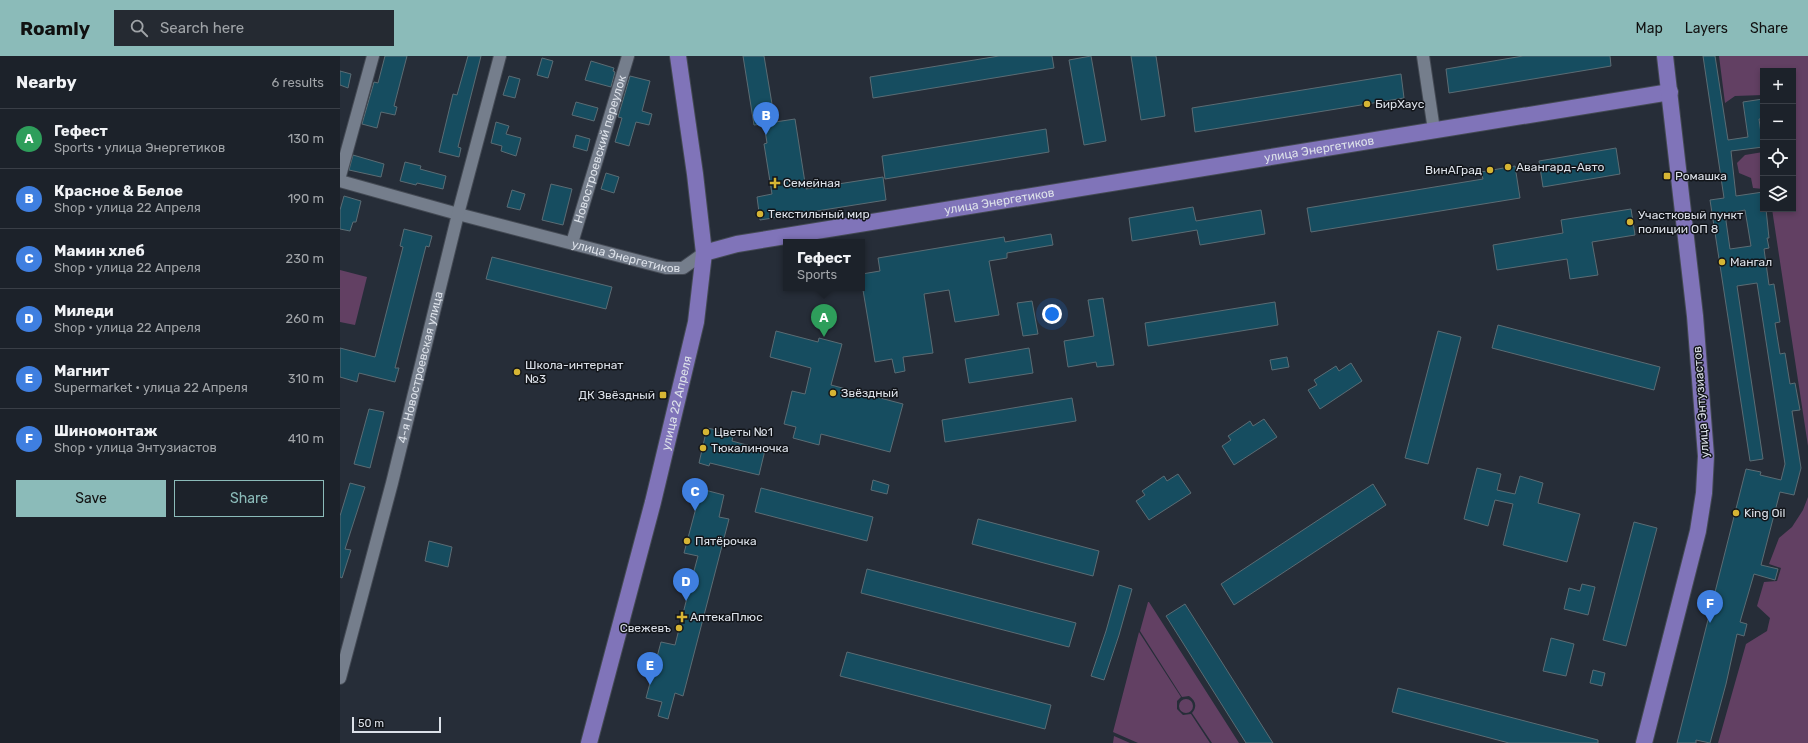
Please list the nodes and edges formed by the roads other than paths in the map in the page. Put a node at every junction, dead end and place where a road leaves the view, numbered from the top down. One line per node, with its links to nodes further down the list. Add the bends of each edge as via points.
1 (373, 56): 9 (street)
2 (500, 56): 11 (street, 4-я Новостроевская улица)
3 (628, 56): 12 (street, Новостроевский переулок)
4 (678, 56): 13 (main road, улица 22 Апреля)
5 (1423, 56): 8 (street)
6 (1665, 56): 7 (main road, улица Энтузиастов)
7 (1670, 92): 8 (main road, улица Энергетиков); 16 (main road, улица Энтузиастов, via 1695,316 1706,456 1698,531)
8 (1434, 130): 13 (main road, улица Энергетиков, via 737,244)
9 (340, 176)
10 (340, 180): 11 (street, улица Энергетиков)
11 (458, 214): 12 (street, улица Энергетиков); 14 (street, 4-я Новостроевская улица, via 392,483)
12 (572, 243): 13 (street, улица Энергетиков, via 666,268 683,268)
13 (704, 254): 15 (main road, улица 22 Апреля, via 694,330 653,502)
14 (340, 678)
15 (589, 743)
16 (1644, 743)

